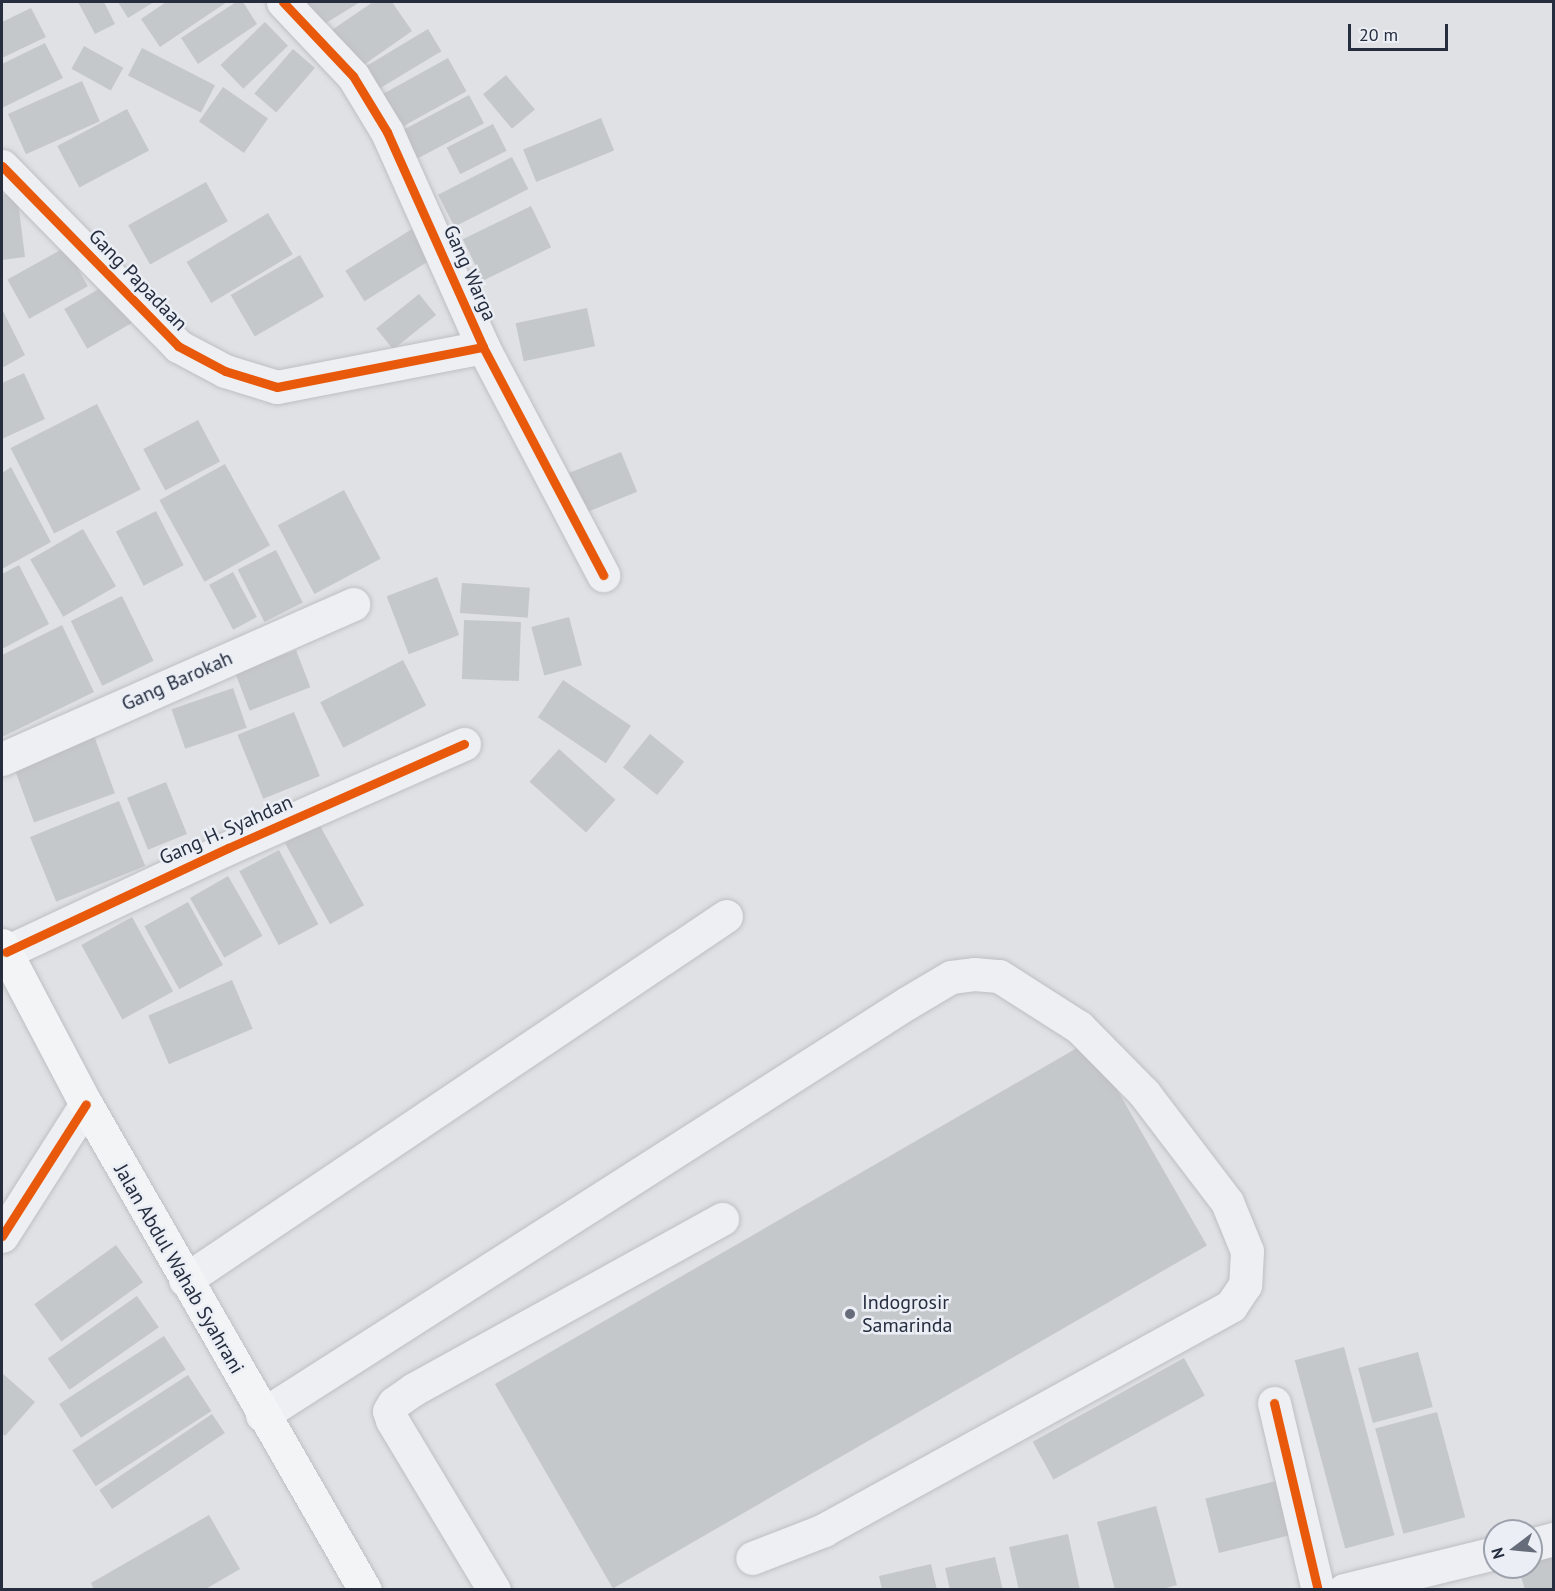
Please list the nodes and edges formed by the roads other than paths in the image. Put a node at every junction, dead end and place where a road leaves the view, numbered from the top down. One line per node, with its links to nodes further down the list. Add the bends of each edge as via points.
1 (283, 2): 3 (street, Gang Warga, via 353,76 387,132)
2 (2, 166): 3 (street, Gang Papadaan, via 178,346 225,371 277,387)
3 (483, 347): 4 (street, Gang Warga)
4 (603, 575)
5 (353, 604): 7 (street, Gang Barokah)
6 (464, 744): 9 (street, Gang H. Syahdan)
7 (2, 759)
8 (726, 916): 13 (street)
9 (4, 949): 10 (highway, Jalan Abdul Wahab Syahrani)
10 (86, 1104): 12 (street); 13 (highway, Jalan Abdul Wahab Syahrani)
11 (722, 1219): 19 (street, via 414,1389 389,1411)
12 (2, 1236)
13 (185, 1280): 15 (highway, Jalan Abdul Wahab Syahrani)
14 (1274, 1403): 20 (street)
15 (262, 1415): 17 (street, via 907,1003 951,978 974,974 999,976 1079,1027 1144,1093 1227,1202 1248,1251 1245,1285 1231,1306 824,1530); 18 (highway, Jalan Abdul Wahab Syahrani)
16 (1483, 1556): 21 (street)
17 (752, 1558)
18 (364, 1590)
19 (494, 1590)
20 (1318, 1590)
21 (1344, 1590)

